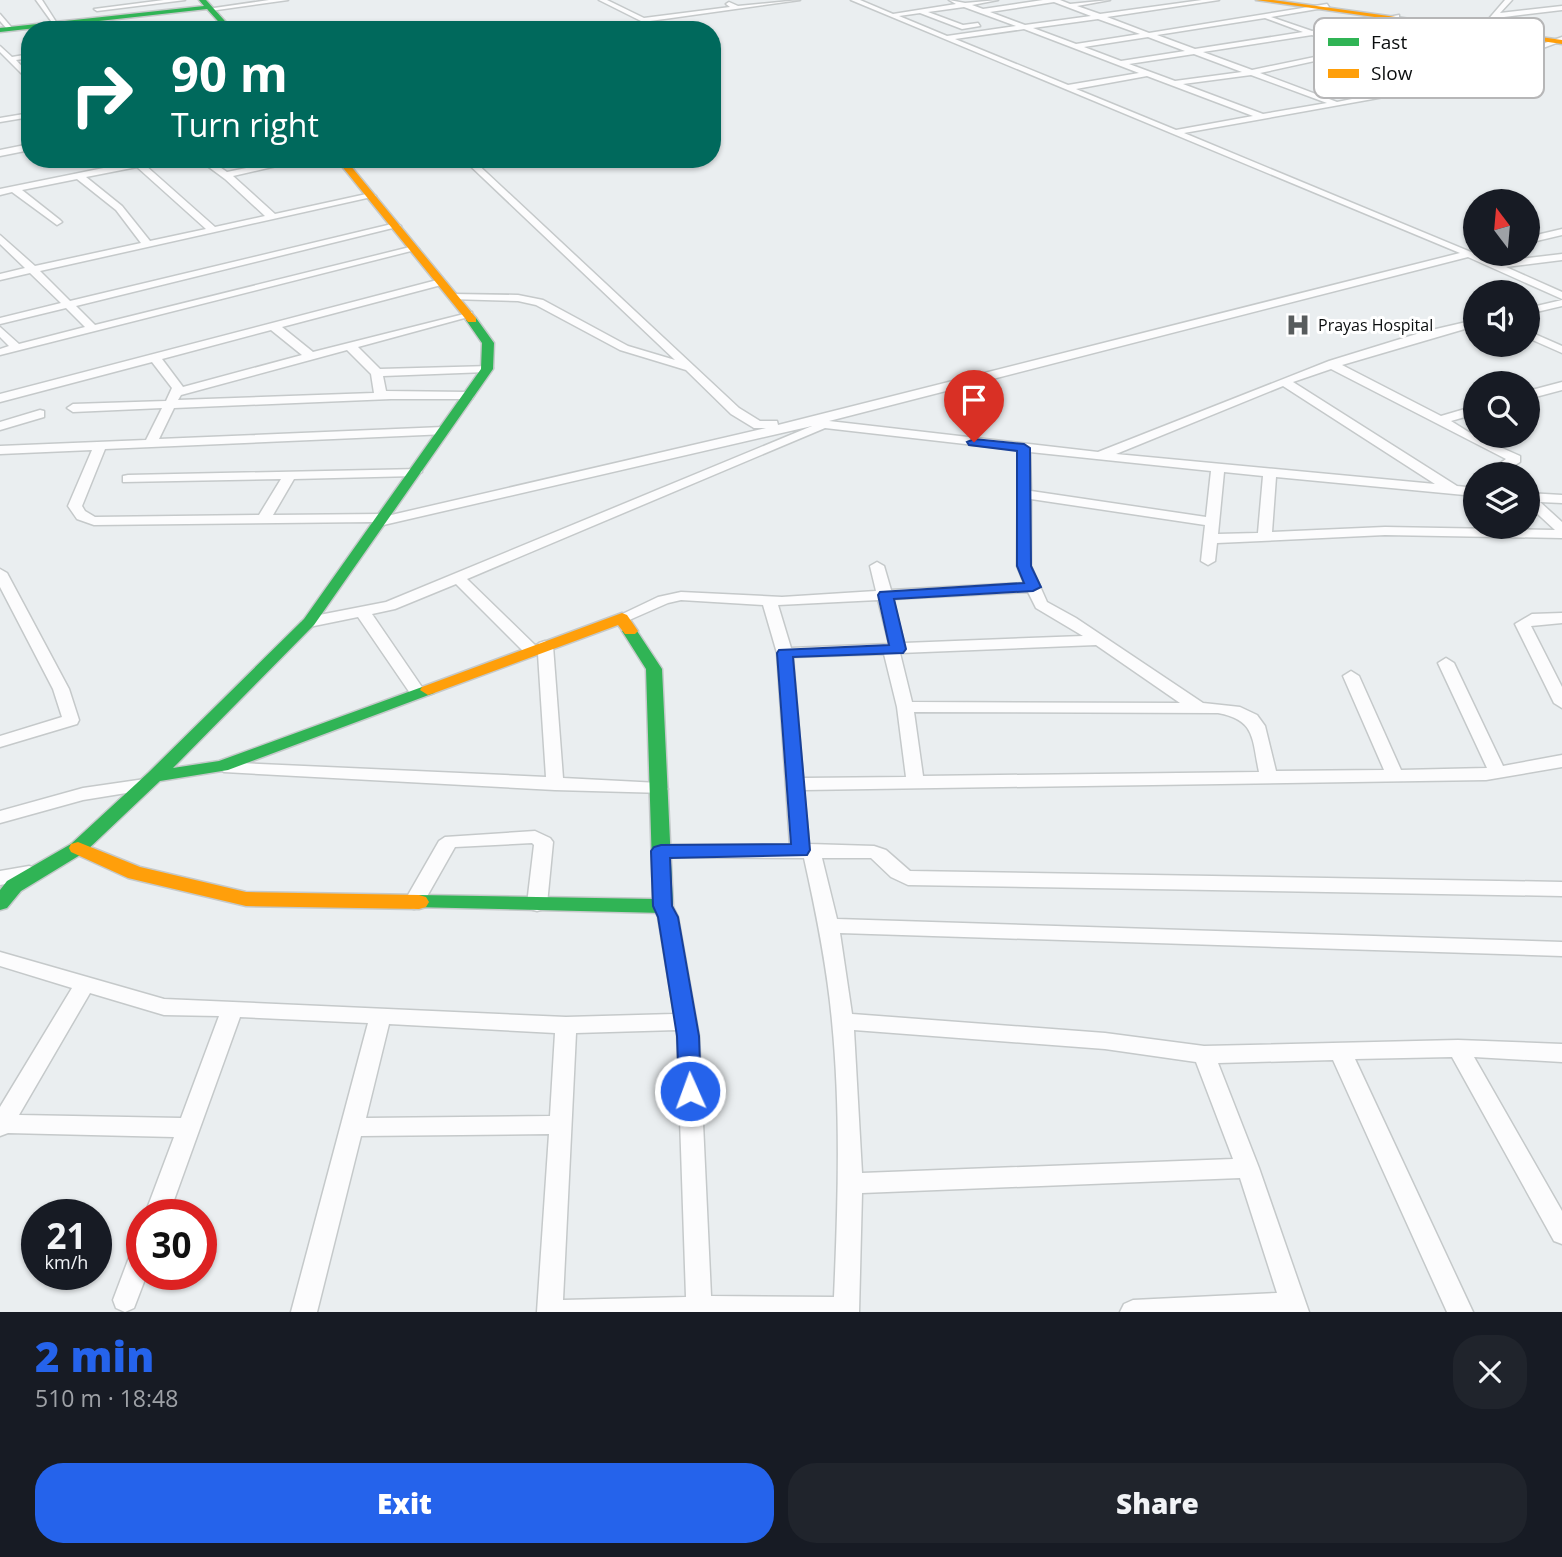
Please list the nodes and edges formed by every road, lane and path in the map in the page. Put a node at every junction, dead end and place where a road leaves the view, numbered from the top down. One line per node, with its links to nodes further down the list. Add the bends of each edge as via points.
1 (39, 0): 41 (street)
2 (182, 0): 31 (street)
3 (285, 0): 18 (street)
4 (604, 0): 26 (street, via 643,20)
5 (720, 0): 26 (street)
6 (797, 0): 26 (street)
7 (854, 0): 27 (street)
8 (952, 0): 19 (street)
9 (995, 0): 19 (street)
10 (1054, 0): 20 (street); 21 (street)
11 (1107, 0): 21 (street)
12 (1154, 0): 23 (street); 24 (street)
13 (1216, 0): 23 (street)
14 (1259, 0): 25 (street)
15 (1280, 0): 25 (street)
16 (1509, 0): 39 (street)
17 (89, 1): 31 (street)
18 (207, 5): 31 (street); 43 (street)
19 (964, 5): 29 (street); 30 (street)
20 (1027, 5): 30 (street); 45 (street)
21 (1070, 5): 33 (street)
22 (886, 6): 27 (street)
23 (1172, 6): 33 (street)
24 (1112, 7)
25 (1324, 7): 34 (street); 35 (street)
26 (737, 8)
27 (874, 8): 32 (street)
28 (1562, 8): 40 (street)
29 (920, 11): 32 (street); 44 (street, via 962,27)
30 (983, 11): 44 (street)
31 (101, 14): 42 (street)
32 (893, 15): 53 (street)
33 (1103, 17): 45 (street); 52 (street)
34 (1394, 17): 36 (street); 37 (street); 38 (street)
35 (1265, 18): 50 (street); 52 (street)
36 (1389, 18)
37 (1400, 18)
38 (1413, 18)
39 (1492, 18)
40 (1509, 18)
41 (54, 21)
42 (70, 21)
43 (222, 21)
44 (1010, 21): 48 (street)
45 (1071, 21): 48 (street)
46 (3, 25): 47 (street)
47 (21, 25)
48 (1027, 27): 53 (street); 54 (street)
49 (1314, 32): 50 (street)
50 (1311, 33): 51 (street); 56 (street)
51 (1314, 34)
52 (1151, 35): 54 (street); 56 (street)
53 (947, 38): 65 (street)
54 (1075, 46): 60 (street)
55 (0, 48): 58 (street)
56 (1194, 52): 60 (street); 62 (street)
57 (21, 57): 58 (street)
58 (10, 59): 61 (street)
59 (1314, 61): 62 (street)
60 (1121, 63): 63 (street)
61 (21, 71)
62 (1250, 73): 64 (street); 66 (street)
63 (1148, 74): 64 (street); 65 (street)
64 (1175, 84): 71 (street)
65 (1067, 88): 73 (street)
66 (1314, 96)
67 (1319, 98): 69 (street)
68 (1368, 98): 69 (street)
69 (1336, 104): 71 (street)
70 (21, 117): 72 (street)
71 (1262, 117): 73 (street)
72 (0, 121)
73 (1175, 133): 99 (street)
74 (2, 138): 75 (street)
75 (19, 149): 76 (street)
76 (0, 153)
77 (117, 168): 83 (street)
78 (143, 168): 92 (street)
79 (215, 168): 85 (street)
80 (262, 168): 85 (street)
81 (348, 168): 88 (street)
82 (479, 168): 128 (street)
83 (111, 169): 84 (street)
84 (79, 176): 86 (street); 97 (street, via 119,208)
85 (226, 176): 89 (street)
86 (14, 189): 87 (street); 90 (street)
87 (0, 192)
88 (371, 196): 89 (street); 91 (street)
89 (272, 218): 92 (street)
90 (57, 222)
91 (396, 226): 98 (street); 110 (street)
92 (213, 230): 97 (street)
93 (1562, 232): 94 (street)
94 (1540, 237)
95 (0, 238): 105 (street)
96 (1540, 243): 100 (street)
97 (148, 245): 105 (street)
98 (414, 249): 107 (street); 117 (street)
99 (1463, 250)
100 (1562, 252)
101 (1463, 256): 141 (street)
102 (1562, 257): 103 (street)
103 (1540, 260)
104 (1495, 266): 108 (street)
105 (34, 270): 106 (street); 110 (street)
106 (0, 277)
107 (441, 282): 109 (street); 115 (street)
108 (1562, 296)
109 (454, 297): 113 (street); 128 (street, via 539,302 624,348)
110 (67, 303): 114 (street); 117 (street)
111 (1562, 303): 112 (street)
112 (1540, 308)
113 (468, 314): 120 (street); 127 (street, via 488,343)
114 (0, 321)
115 (273, 326): 124 (street); 125 (street)
116 (1463, 326): 126 (street)
117 (93, 329): 121 (street)
118 (0, 330): 121 (street)
119 (1540, 340): 122 (street)
120 (350, 346): 124 (street); 129 (street)
121 (17, 348): 123 (street)
122 (1562, 350)
123 (0, 352)
124 (311, 356): 136 (street)
125 (154, 357): 135 (street); 136 (street, via 177,385)
126 (1333, 365): 130 (street); 140 (street)
127 (487, 368): 129 (street); 134 (street)
128 (691, 369): 141 (street, via 735,411 758,425)
129 (377, 373): 133 (street, via 379,391)
130 (1284, 382): 149 (street); 156 (street)
131 (1558, 390): 132 (street)
132 (1540, 394)
133 (387, 396): 134 (street); 136 (street)
134 (468, 396): 144 (street)
135 (0, 398)
136 (174, 398): 137 (street); 145 (street)
137 (73, 408)
138 (1463, 413): 140 (street)
139 (40, 414): 143 (street)
140 (1440, 420): 150 (street, via 1515,459)
141 (809, 422): 142 (street); 163 (street)
142 (824, 425): 147 (street); 172 (street)
143 (0, 426)
144 (443, 431): 145 (street); 152 (street)
145 (151, 443): 146 (street)
146 (100, 445): 148 (street); 162 (street, via 75,506 83,518)
147 (1024, 448): 149 (street); 158 (street)
148 (0, 450)
149 (1100, 456): 151 (street)
150 (1510, 462)
151 (1217, 468): 153 (street); 164 (street)
152 (415, 472): 154 (street); 163 (street)
153 (1270, 473): 156 (street); 167 (street)
154 (290, 475): 155 (street); 162 (street)
155 (128, 479)
156 (1455, 490): 157 (street)
157 (1463, 491)
158 (1025, 494): 164 (street); 173 (street, via 1024,566)
159 (1540, 498): 160 (street)
160 (1562, 499)
161 (1540, 509): 165 (street)
162 (264, 519): 163 (street)
163 (380, 520): 180 (street)
164 (1212, 522): 168 (street)
165 (1562, 528)
166 (1562, 534): 167 (street, via 1385,531)
167 (1265, 536): 168 (street)
168 (1211, 539): 169 (street)
169 (1209, 561)
170 (877, 566): 174 (street)
171 (0, 573): 175 (street)
172 (458, 578): 177 (street, via 390,606); 182 (street)
173 (1033, 587): 174 (street); 181 (street, via 1041,605)
174 (886, 595): 176 (street); 183 (street)
175 (6, 596): 192 (street, via 61,690 71,720)
176 (770, 602): 178 (street, via 672,597); 184 (street)
177 (362, 611): 180 (street); 188 (street)
178 (622, 618): 182 (street); 202 (street, via 654,669)
179 (1562, 618): 187 (street, via 1532,619 1523,624)
180 (309, 622): 198 (street)
181 (1099, 639): 183 (street); 191 (street)
182 (538, 649): 188 (street); 200 (street)
183 (894, 649): 184 (street); 190 (street)
184 (785, 653): 201 (street)
185 (1446, 663): 195 (street)
186 (1351, 676): 196 (street)
187 (1556, 679): 189 (street)
188 (418, 693): 194 (street)
189 (1562, 703)
190 (905, 707): 191 (street); 199 (street)
191 (1199, 708): 197 (street, via 1240,712 1251,719 1257,726)
192 (0, 743)
193 (1562, 761): 195 (street)
194 (222, 766): 198 (street); 200 (street)
195 (1497, 772): 196 (street)
196 (1395, 775): 197 (street)
197 (1269, 777): 199 (street)
198 (150, 781): 203 (street); 204 (street)
199 (915, 782): 201 (street)
200 (555, 784): 202 (street)
201 (795, 784): 205 (street)
202 (659, 789): 206 (street)
203 (0, 817)
204 (78, 848): 207 (street); 210 (street, via 135,873 246,899)
205 (806, 850): 206 (street); 209 (street, via 874,852 885,858 893,871 908,878); 214 (street)
206 (661, 851): 213 (street)
207 (40, 870): 208 (street); 211 (street, via 14,886)
208 (0, 878)
209 (1562, 889)
210 (414, 902): 212 (street); 212 (street, via 451,841 535,837 544,842)
211 (0, 903)
212 (537, 904): 213 (street)
213 (663, 906): 221 (street)
214 (829, 926): 215 (street); 220 (street)
215 (1562, 949)
216 (0, 959): 217 (street)
217 (85, 984): 218 (street, via 164,1007); 228 (street)
218 (232, 1009): 219 (street); 230 (street)
219 (382, 1015): 222 (street); 229 (street)
220 (843, 1021): 226 (street, via 1105,1041); 232 (street)
221 (686, 1022): 222 (street); 238 (street)
222 (566, 1025): 227 (street)
223 (1458, 1048): 224 (street); 225 (street); 234 (street)
224 (1340, 1051): 226 (street); 242 (street)
225 (1562, 1053)
226 (1204, 1055): 231 (street)
227 (560, 1125): 229 (street); 238 (street, via 550,1312)
228 (1, 1126): 230 (street)
229 (352, 1127): 240 (street)
230 (189, 1128): 233 (street)
231 (1248, 1168): 232 (street); 237 (street)
232 (851, 1183): 239 (street)
233 (163, 1199)
234 (1562, 1233)
235 (129, 1290): 236 (street)
236 (125, 1300)
237 (1295, 1308): 241 (street)
238 (699, 1310): 239 (street)
239 (846, 1311)
240 (304, 1312)
241 (1133, 1312)
242 (1460, 1312)

